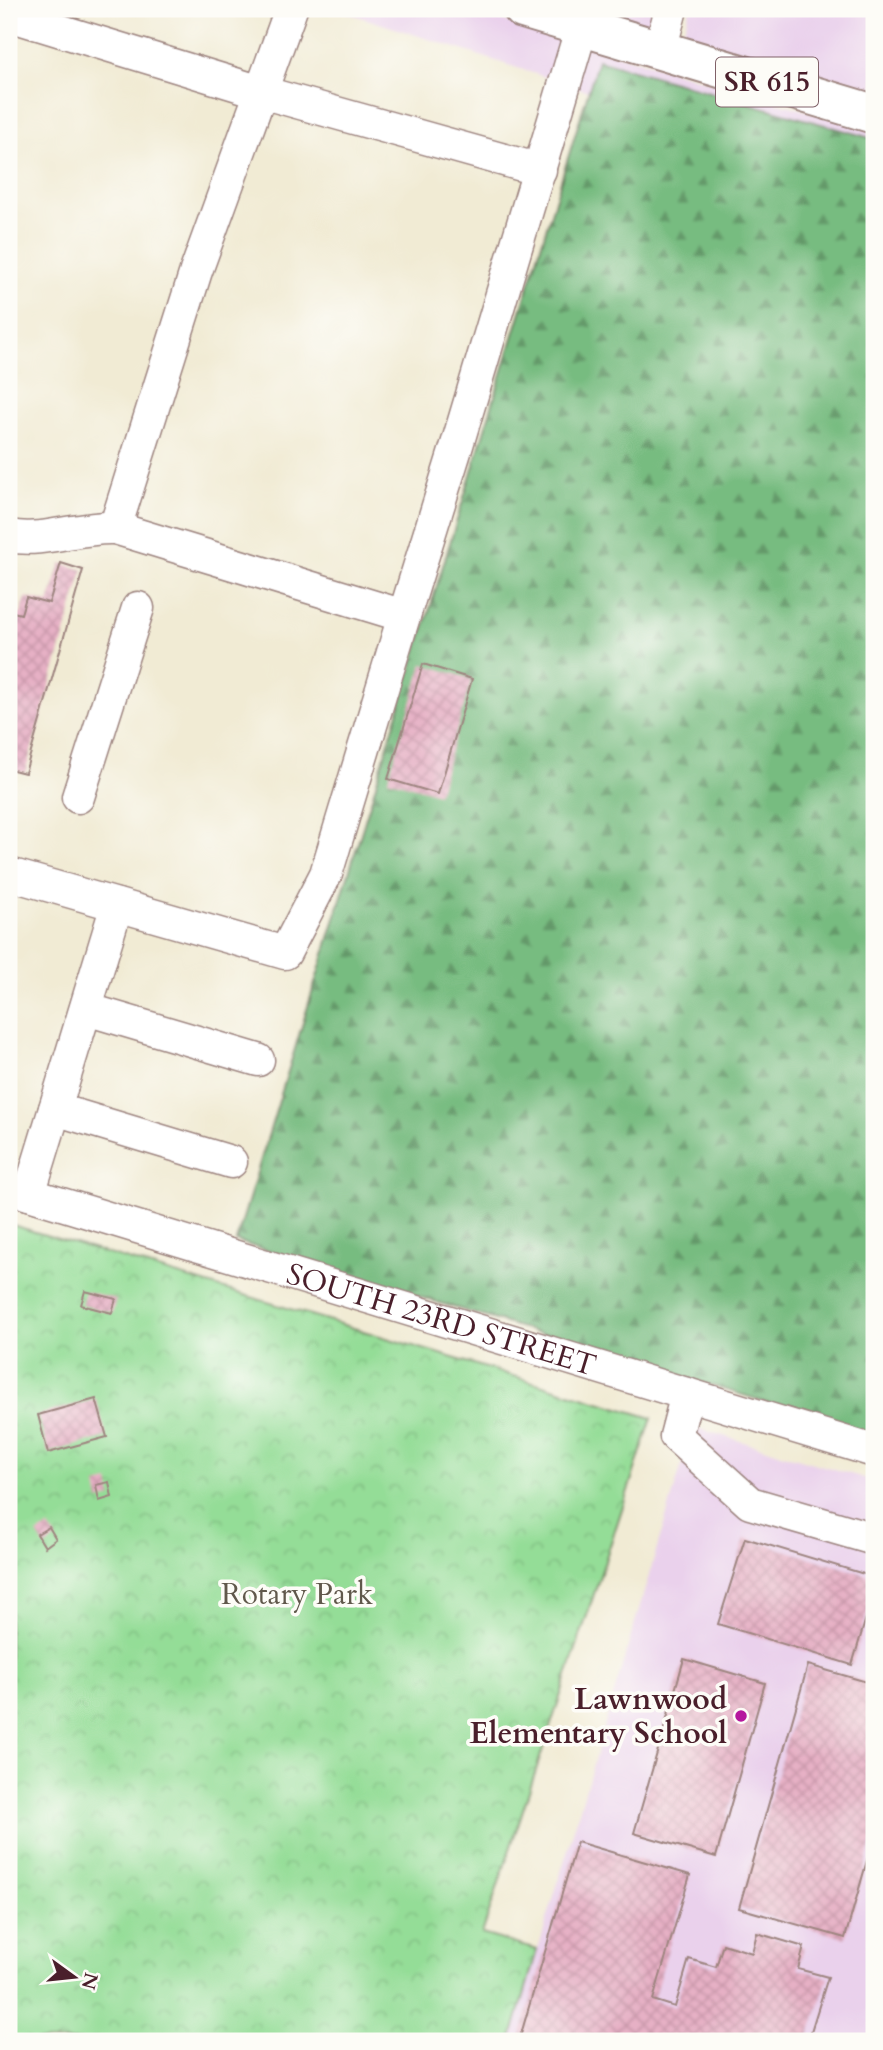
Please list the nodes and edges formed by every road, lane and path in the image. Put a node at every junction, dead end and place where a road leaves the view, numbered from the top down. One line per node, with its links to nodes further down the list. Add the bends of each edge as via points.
1 (291, 9): 7 (street)
2 (523, 9): 5 (main road, SR 615)
3 (671, 9): 6 (street)
4 (9, 15): 7 (street)
5 (582, 26): 6 (main road, SR 615); 9 (street)
6 (660, 50): 8 (main road, SR 615)
7 (261, 92): 9 (street); 10 (street, via 196,271)
8 (874, 114)
9 (540, 170): 13 (street)
10 (115, 528): 11 (street, via 32,539); 13 (street)
11 (9, 536)
12 (138, 608): 14 (street)
13 (404, 616): 16 (street, via 326,874 285,953)
14 (78, 797)
15 (9, 874): 16 (street)
16 (117, 905): 17 (street)
17 (86, 1009): 18 (street); 19 (street)
18 (258, 1060)
19 (55, 1109): 20 (street); 21 (street)
20 (231, 1162)
21 (19, 1191): 22 (street, SOUTH 23RD STREET)
22 (688, 1394): 23 (street, SOUTH 23RD STREET); 24 (street, via 676,1436 750,1503)
23 (874, 1451)
24 (874, 1539)

